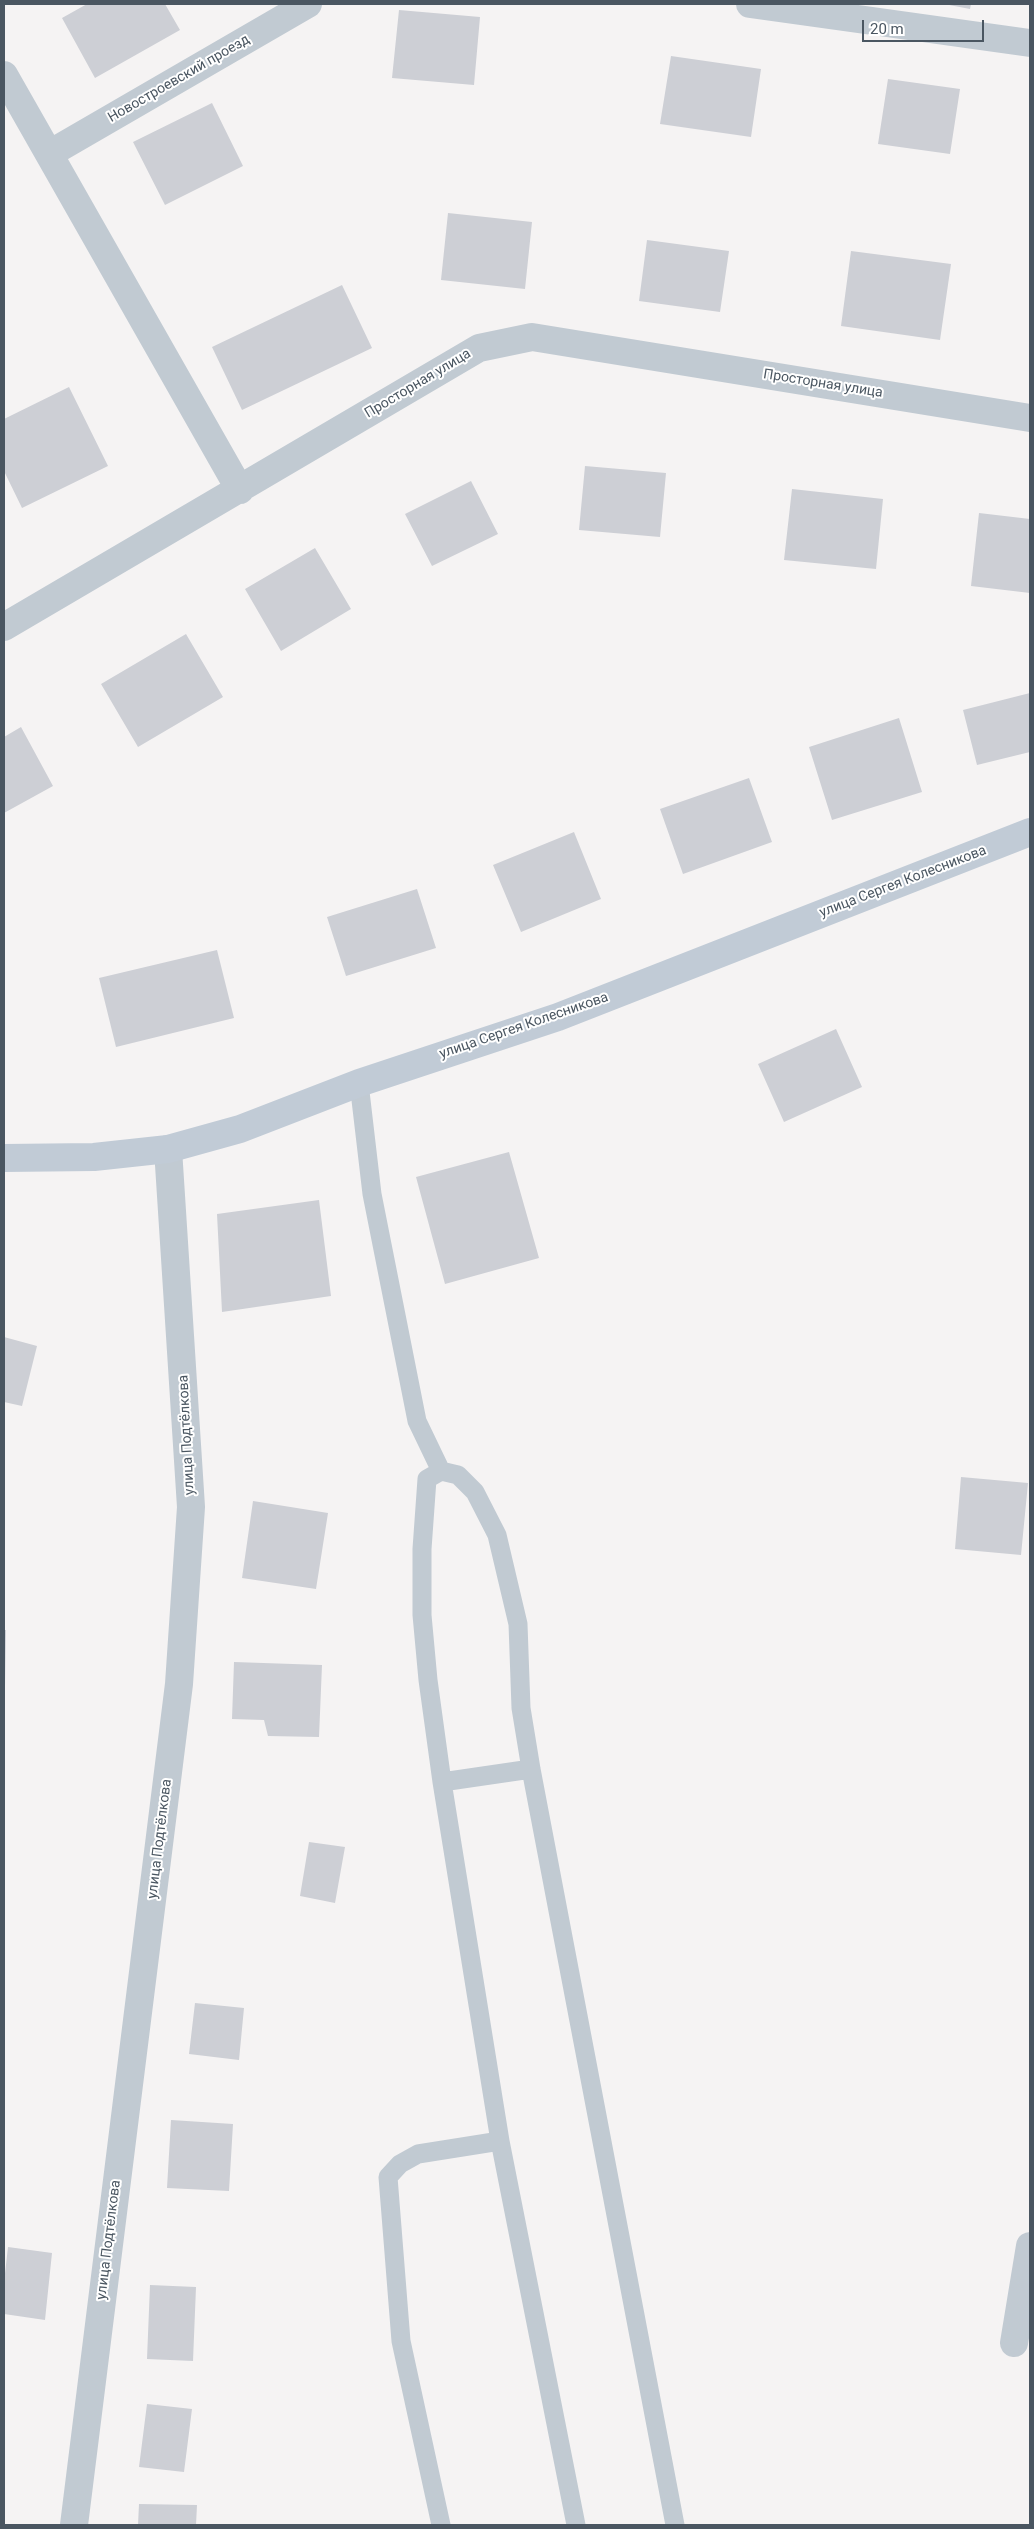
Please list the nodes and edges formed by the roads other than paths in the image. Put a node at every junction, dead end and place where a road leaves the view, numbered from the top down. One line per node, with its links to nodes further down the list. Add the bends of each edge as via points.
1 (308, 4): 5 (street, Новостроевский проезд)
2 (750, 4): 3 (street)
3 (1030, 43)
4 (4, 75): 5 (street)
5 (49, 154): 7 (street)
6 (1030, 418): 7 (street, Просторная улица, via 532,337 479,348)
7 (240, 490): 8 (street, Просторная улица)
8 (4, 627)
9 (1030, 832): 10 (street, улица Сергея Колесникова, via 558,1017)
10 (359, 1082): 11 (street, улица Сергея Колесникова, via 240,1129); 13 (lane, via 372,1194 417,1421)
11 (168, 1149): 12 (street, улица Сергея Колесникова, via 94,1157); 19 (street, улица Подтёлкова, via 191,1507 179,1684)
12 (4, 1158)
13 (441, 1471): 14 (lane, via 458,1475 476,1492 497,1535 518,1624 521,1708); 15 (lane, via 427,1479 422,1615)
14 (531, 1769): 15 (lane); 22 (lane)
15 (442, 1782): 16 (lane)
16 (500, 2141): 20 (lane, via 418,2154 400,2164 388,2177 402,2341); 21 (lane)
17 (1030, 2246): 18 (street)
18 (1014, 2343)
19 (74, 2525)
20 (441, 2525)
21 (576, 2525)
22 (675, 2525)

